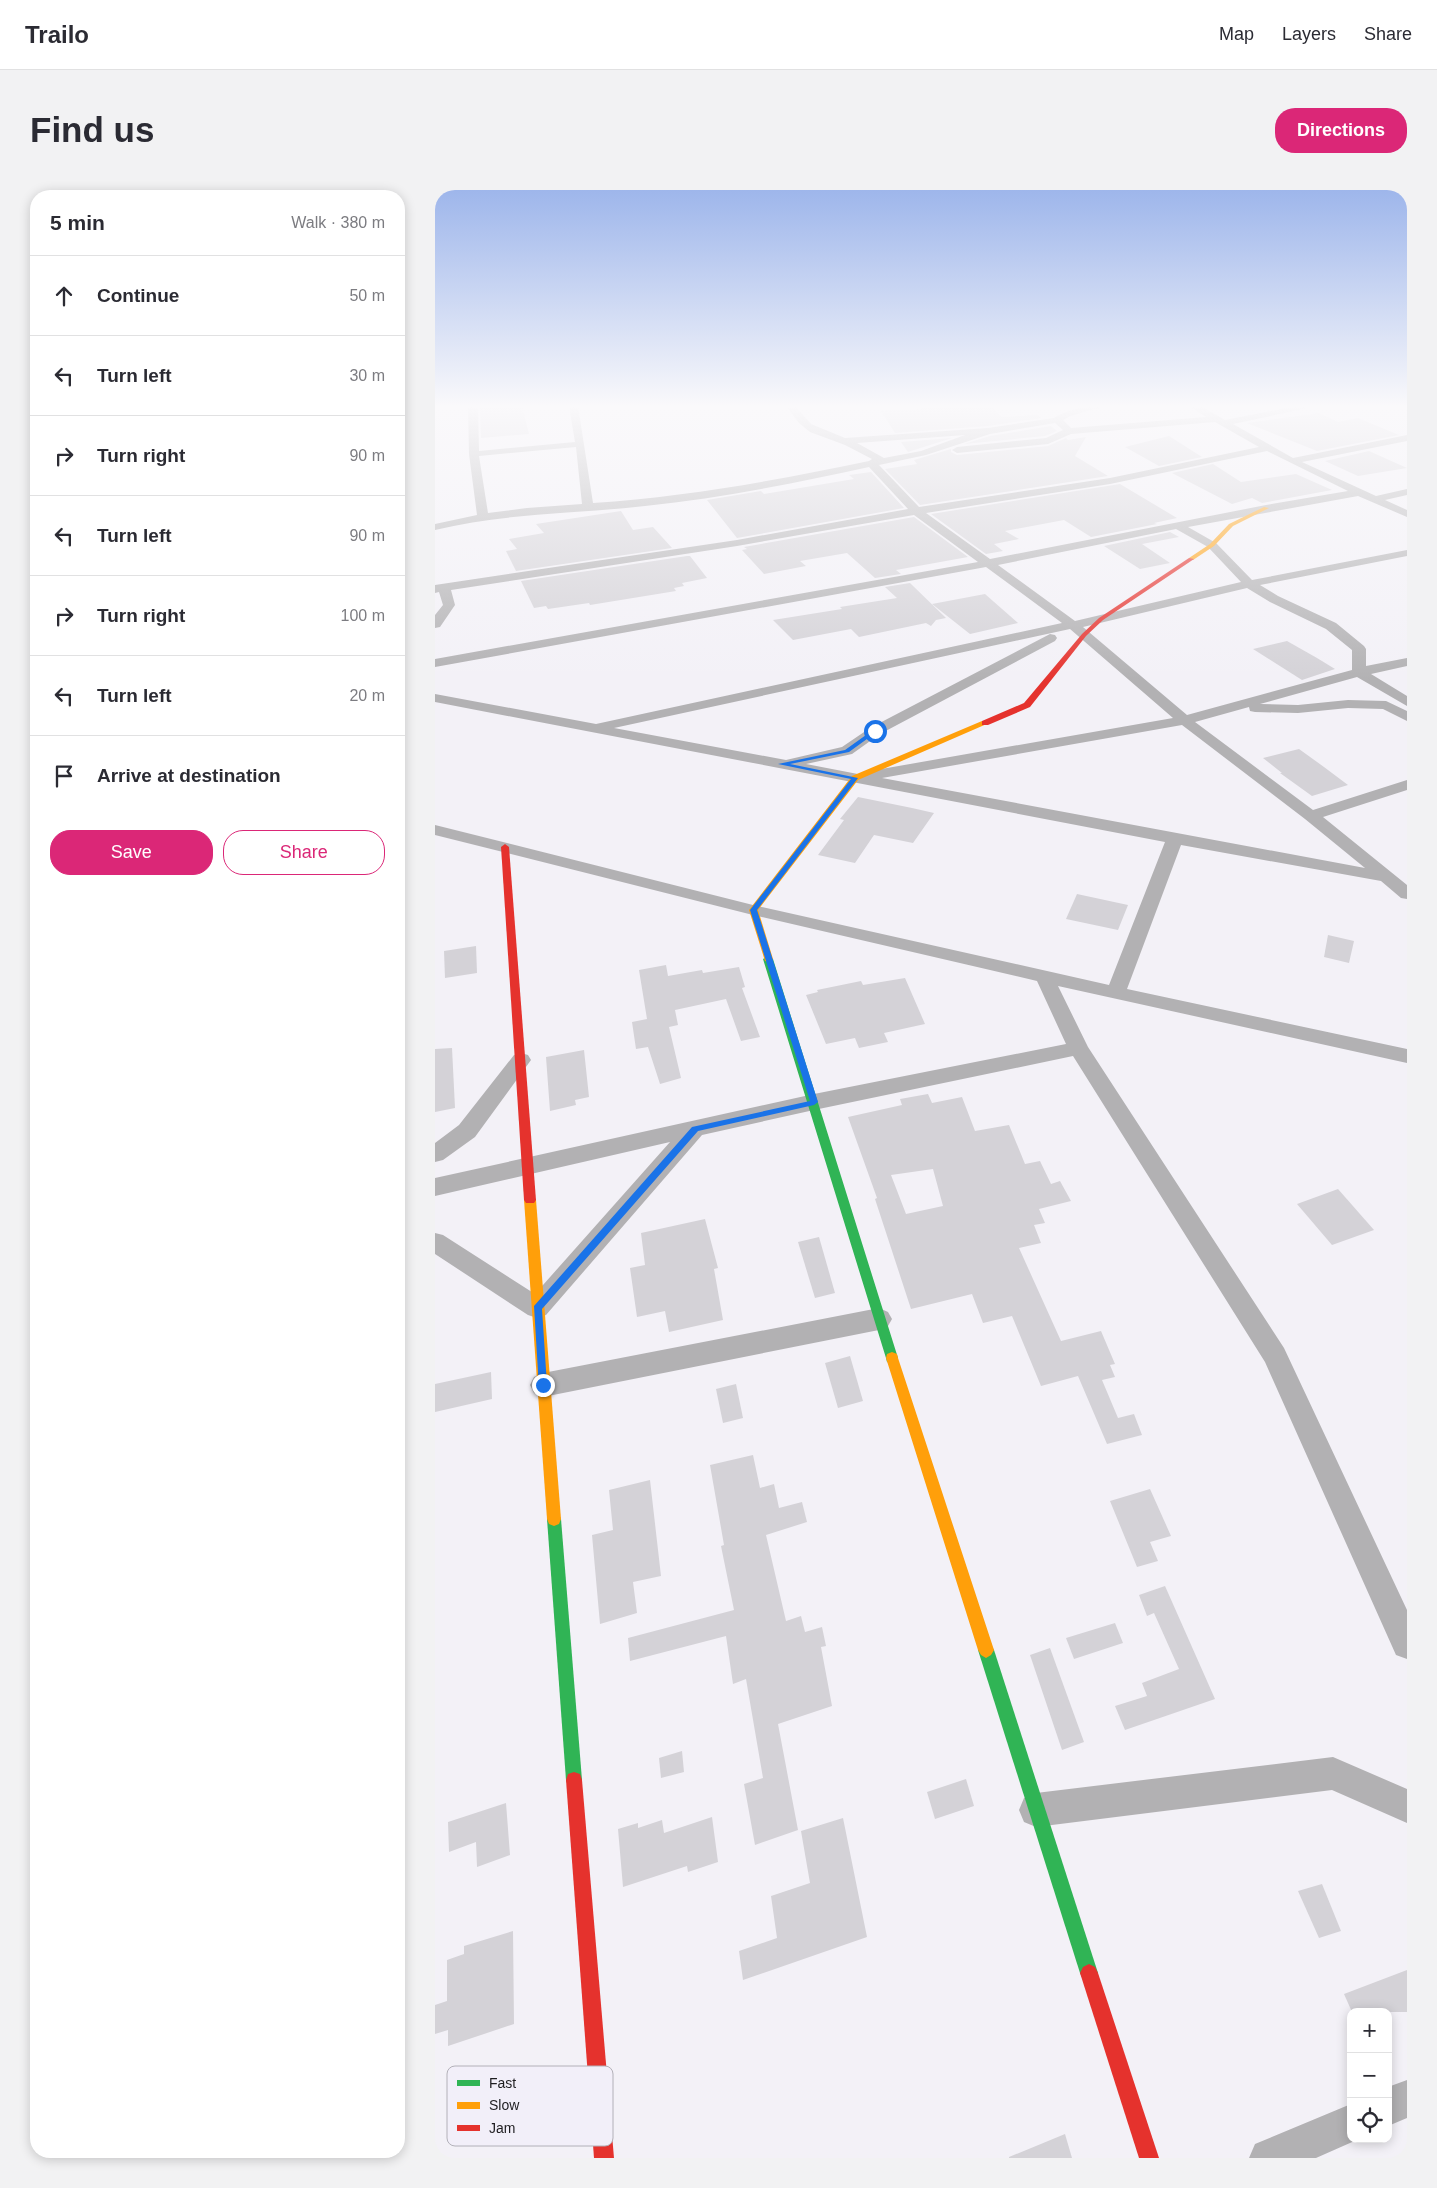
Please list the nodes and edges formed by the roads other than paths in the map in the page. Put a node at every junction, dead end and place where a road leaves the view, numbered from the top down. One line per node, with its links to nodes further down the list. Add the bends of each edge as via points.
1 (480, 498): 13 (street)
2 (587, 498): 9 (street)
3 (684, 498): 9 (street)
4 (904, 498): 11 (street)
5 (1004, 498): 11 (street)
6 (1326, 498): 10 (street)
7 (1380, 498): 8 (street)
8 (1375, 499): 12 (street)
9 (588, 505): 13 (street)
10 (1266, 508): 14 (street); 16 (street, via 1231,525)
11 (916, 511): 18 (street); 20 (street, via 737,543)
12 (1407, 514)
13 (483, 517): 15 (street)
14 (1179, 526): 16 (street); 18 (street)
15 (435, 527)
16 (1212, 545): 19 (street); 21 (street)
17 (1407, 553): 19 (street)
18 (989, 563): 23 (street); 26 (street)
19 (1249, 584): 21 (street); 27 (street, via 1331,626 1359,649)
20 (440, 588): 22 (street, via 449,605)
21 (1101, 619): 23 (street); 24 (street)
22 (435, 624)
23 (1073, 625): 24 (street); 33 (street); 34 (street, via 875,731 847,751)
24 (1084, 635): 32 (street); 35 (street, via 1027,705)
25 (1407, 662): 27 (street)
26 (435, 664)
27 (1359, 672): 29 (street); 30 (street)
28 (435, 698): 33 (street)
29 (1407, 702)
30 (1234, 707): 31 (street, via 1298,709 1348,704 1386,705); 32 (street)
31 (1407, 717)
32 (1185, 720): 35 (street); 37 (street)
33 (592, 728): 34 (street)
34 (781, 764): 35 (street)
35 (855, 778): 39 (street); 43 (street)
36 (1407, 785): 37 (street)
37 (1311, 816): 41 (street)
38 (435, 830): 40 (street)
39 (1175, 839): 41 (street); 45 (street)
40 (505, 847): 43 (street); 48 (street)
41 (1385, 877): 42 (street)
42 (1407, 894)
43 (753, 910): 44 (street); 49 (street)
44 (1043, 977): 45 (street); 46 (street)
45 (1116, 993): 47 (street)
46 (1078, 1048): 49 (street); 58 (street, via 1275,1356)
47 (1407, 1056)
48 (521, 1060): 51 (street, via 467,1130); 52 (street)
49 (814, 1102): 50 (street); 56 (street)
50 (695, 1129): 52 (street); 55 (street)
51 (435, 1154)
52 (529, 1166): 53 (street); 55 (street)
53 (435, 1187)
54 (435, 1242): 55 (street)
55 (537, 1308): 57 (street)
56 (879, 1319): 57 (street); 60 (street)
57 (543, 1385): 61 (street)
58 (1407, 1644)
59 (1407, 1806): 60 (street, via 1333,1774)
60 (1036, 1810): 65 (street)
61 (597, 2066)
62 (1407, 2099): 63 (street)
63 (1392, 2105)
64 (1347, 2125): 66 (street)
65 (1149, 2158)
66 (1269, 2158)

